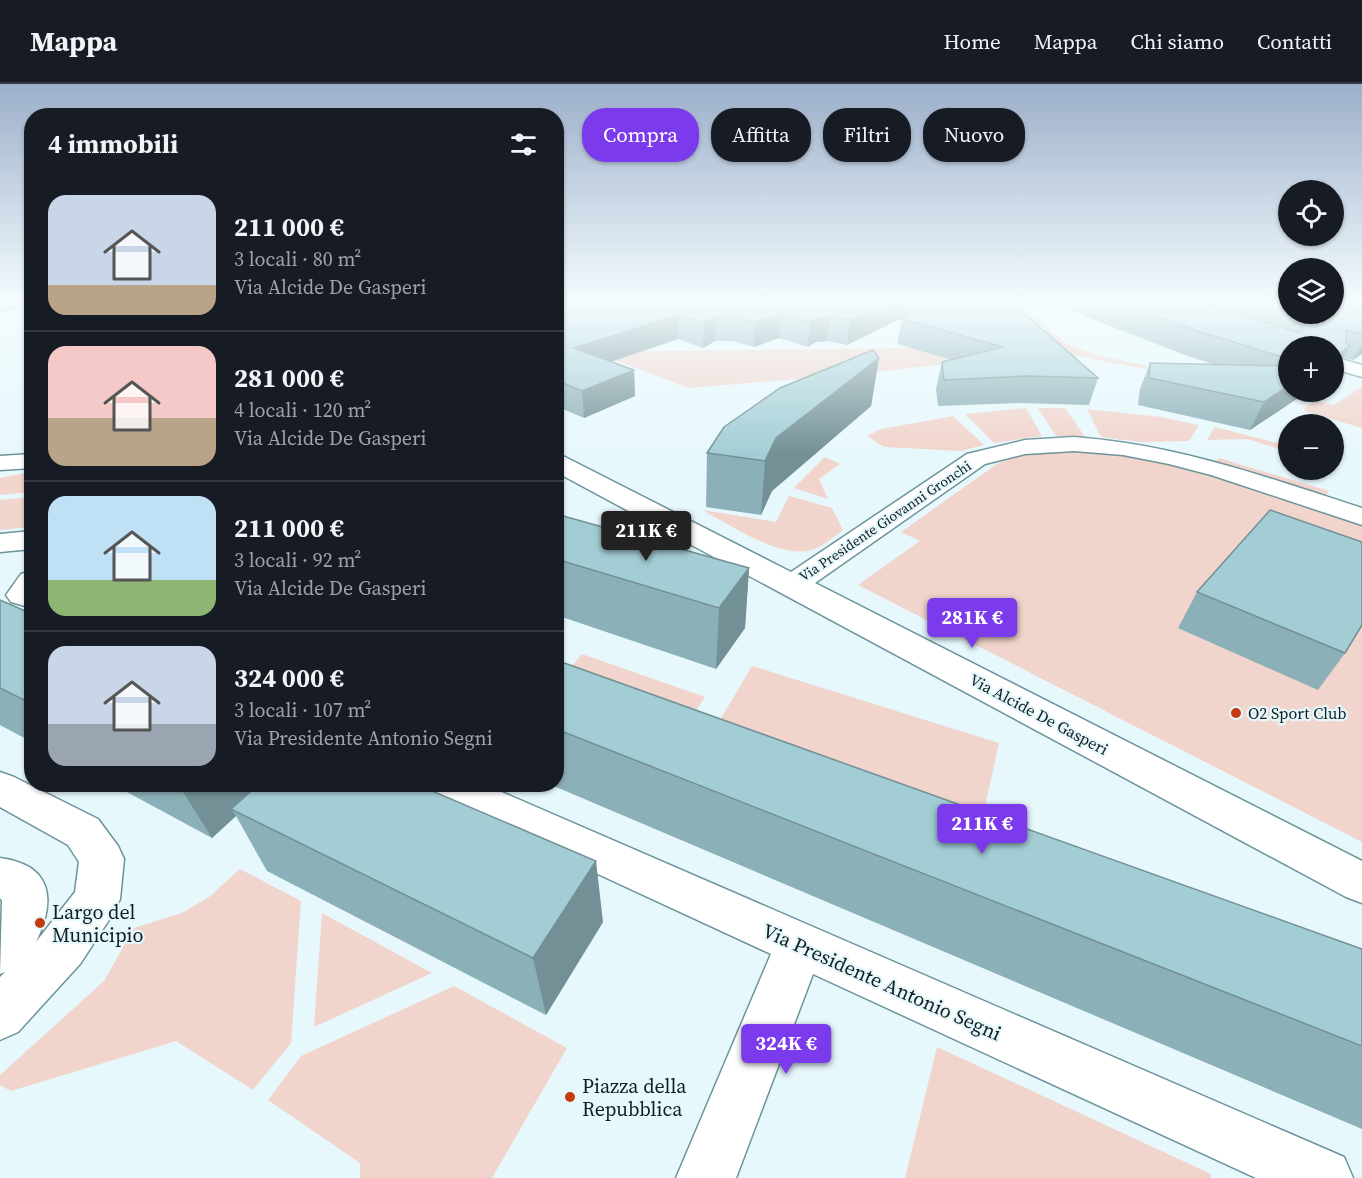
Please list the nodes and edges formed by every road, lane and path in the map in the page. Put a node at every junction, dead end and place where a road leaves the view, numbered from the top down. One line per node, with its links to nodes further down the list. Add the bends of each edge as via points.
1 (1344, 366): 2 (street)
2 (1362, 370)
3 (24, 443): 4 (street)
4 (0, 445)
5 (24, 462): 6 (street)
6 (0, 463)
7 (564, 466): 11 (street, Via Alcide De Gasperi)
8 (1362, 517): 11 (street, Via Presidente Giovanni Gronchi, via 1154,452 1091,445 1002,450 976,459)
9 (24, 541): 10 (street)
10 (0, 543)
11 (792, 585): 15 (street, Via Alcide De Gasperi)
12 (0, 788): 18 (street, via 83,832 102,859 97,899 63,948)
13 (459, 792): 16 (street, Via Presidente Antonio Segni)
14 (0, 878): 17 (street, via 14,880 25,892 26,910 16,933)
15 (1362, 883)
16 (799, 946): 19 (street); 20 (street, Via Presidente Antonio Segni)
17 (0, 951)
18 (0, 1014)
19 (706, 1178)
20 (1323, 1178)

